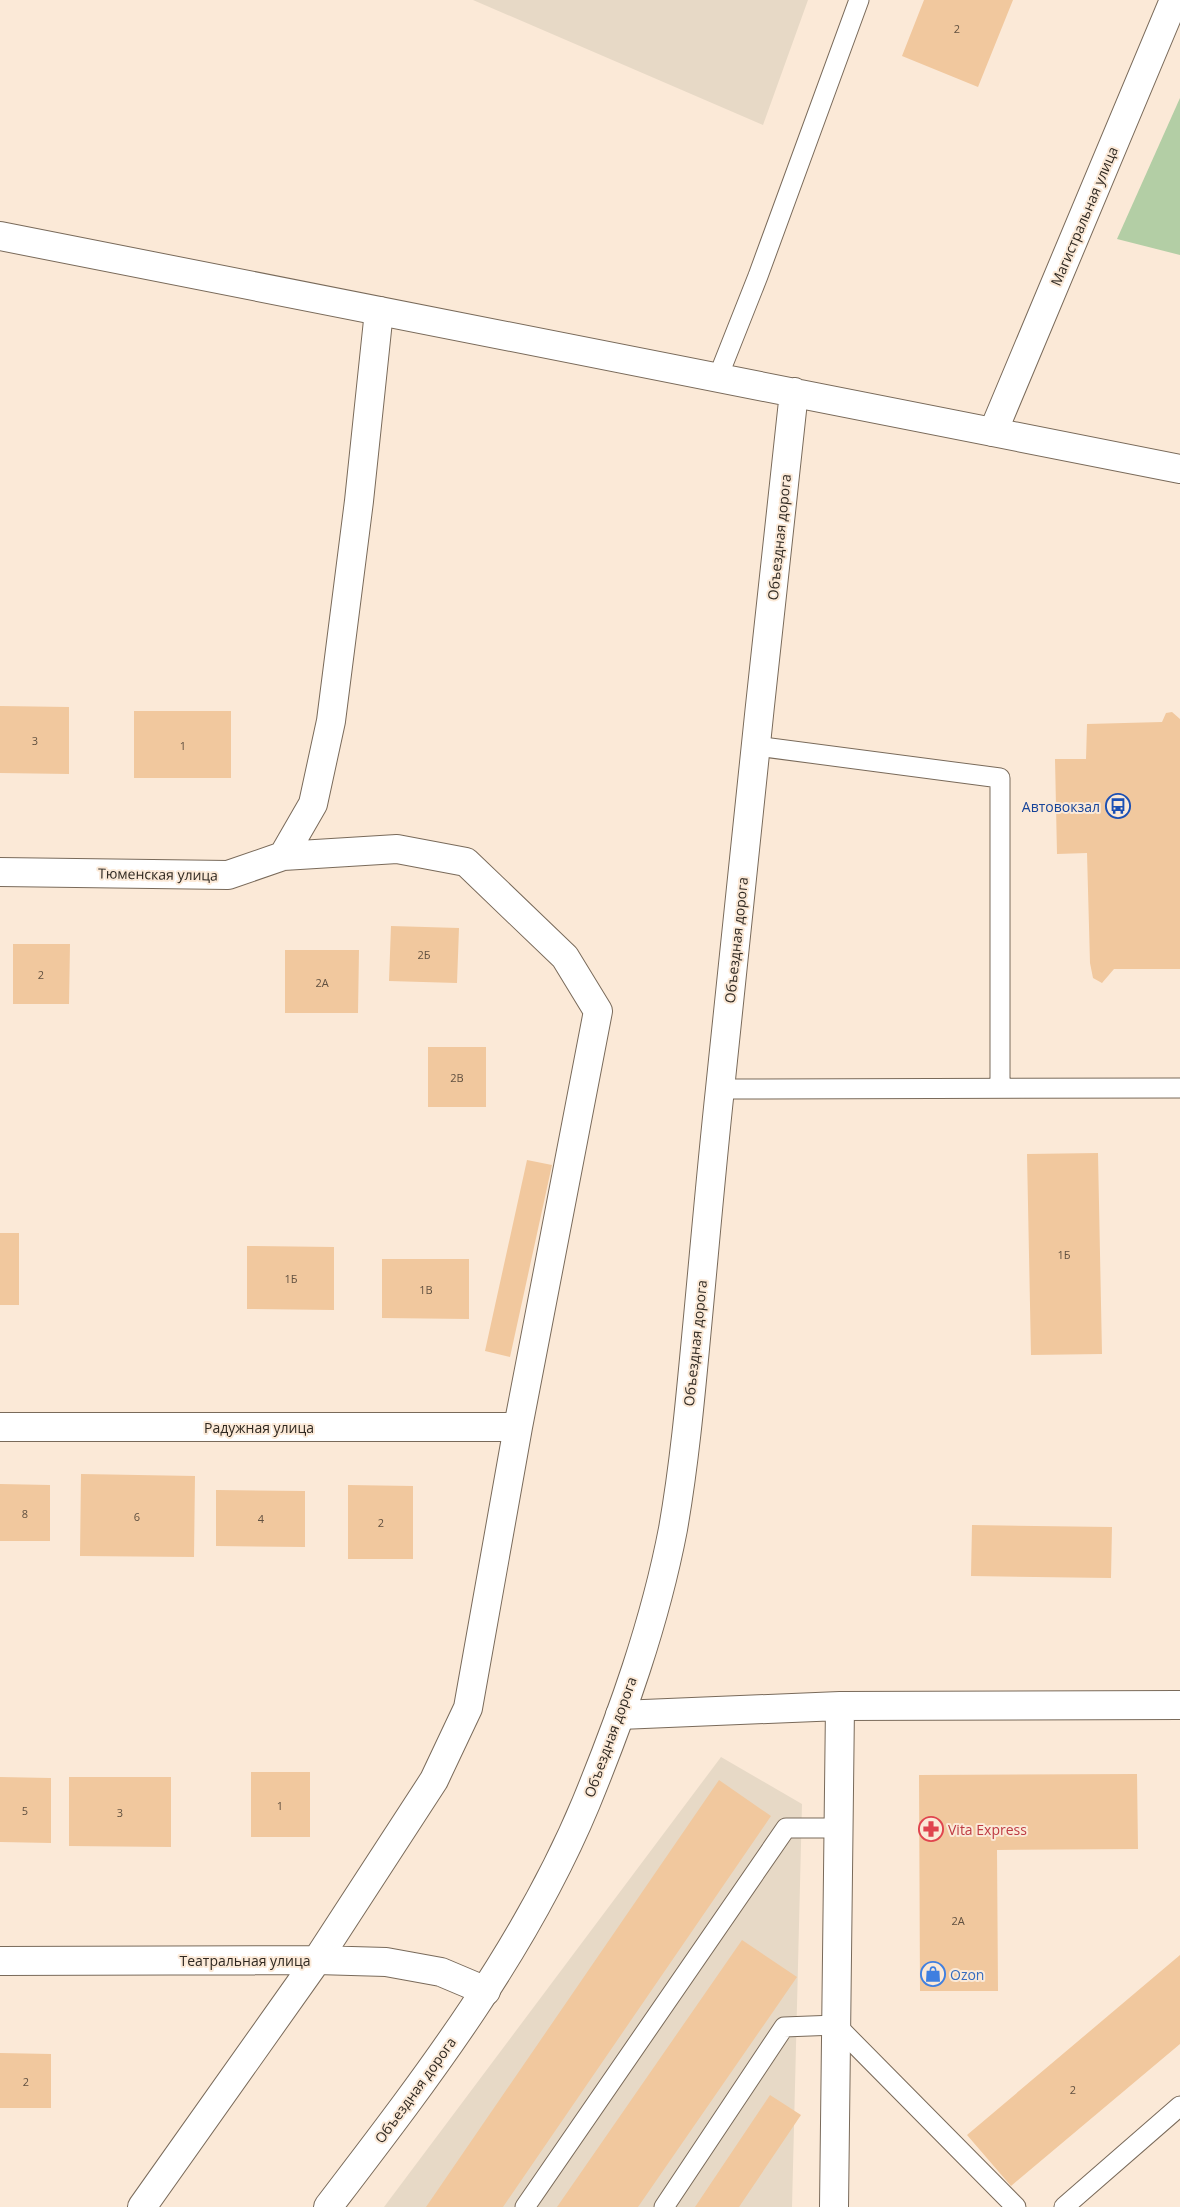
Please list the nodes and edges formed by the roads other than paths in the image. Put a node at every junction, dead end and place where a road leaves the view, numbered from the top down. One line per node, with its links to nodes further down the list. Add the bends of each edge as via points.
1 (859, 0): 5 (lane)
2 (1174, 0): 7 (street, Магистральная улица)
3 (0, 236): 4 (street)
4 (379, 311): 5 (street); 10 (street, via 331,721 313,804)
5 (718, 377): 6 (street)
6 (794, 392): 7 (street); 9 (street, Объездная дорога)
7 (993, 432): 8 (street)
8 (1180, 469)
9 (756, 746): 12 (lane, via 1000,778); 14 (street, Объездная дорога)
10 (283, 856): 11 (street, Тюменская улица, via 228,874); 16 (street, Тюменская улица, via 397,849 466,862 565,957 598,1011)
11 (0, 872)
12 (1000, 1088): 13 (lane); 14 (lane)
13 (1180, 1088)
14 (720, 1089): 19 (street, Объездная дорога, via 690,1401 673,1528 652,1620)
15 (0, 1427): 16 (street, Радужная улица)
16 (518, 1427): 21 (street, Тюменская улица, via 468,1708 434,1780)
17 (1180, 1705): 18 (street)
18 (840, 1706): 19 (street); 20 (street)
19 (620, 1716): 23 (street, Объездная дорога, via 572,1833 540,1898)
20 (838, 1828): 24 (street); 28 (lane, via 786,1828)
21 (317, 1960): 22 (street, Театральная улица); 23 (street, Театральная улица, via 386,1962 440,1972); 26 (street, Тюменская улица)
22 (0, 1961)
23 (486, 1991): 27 (street, Объездная дорога, via 402,2111)
24 (836, 2025): 29 (lane, via 784,2027); 30 (street); 31 (lane)
25 (1180, 2106): 32 (lane)
26 (142, 2207)
27 (328, 2207)
28 (525, 2207)
29 (664, 2207)
30 (834, 2207)
31 (1016, 2207)
32 (1064, 2207)

